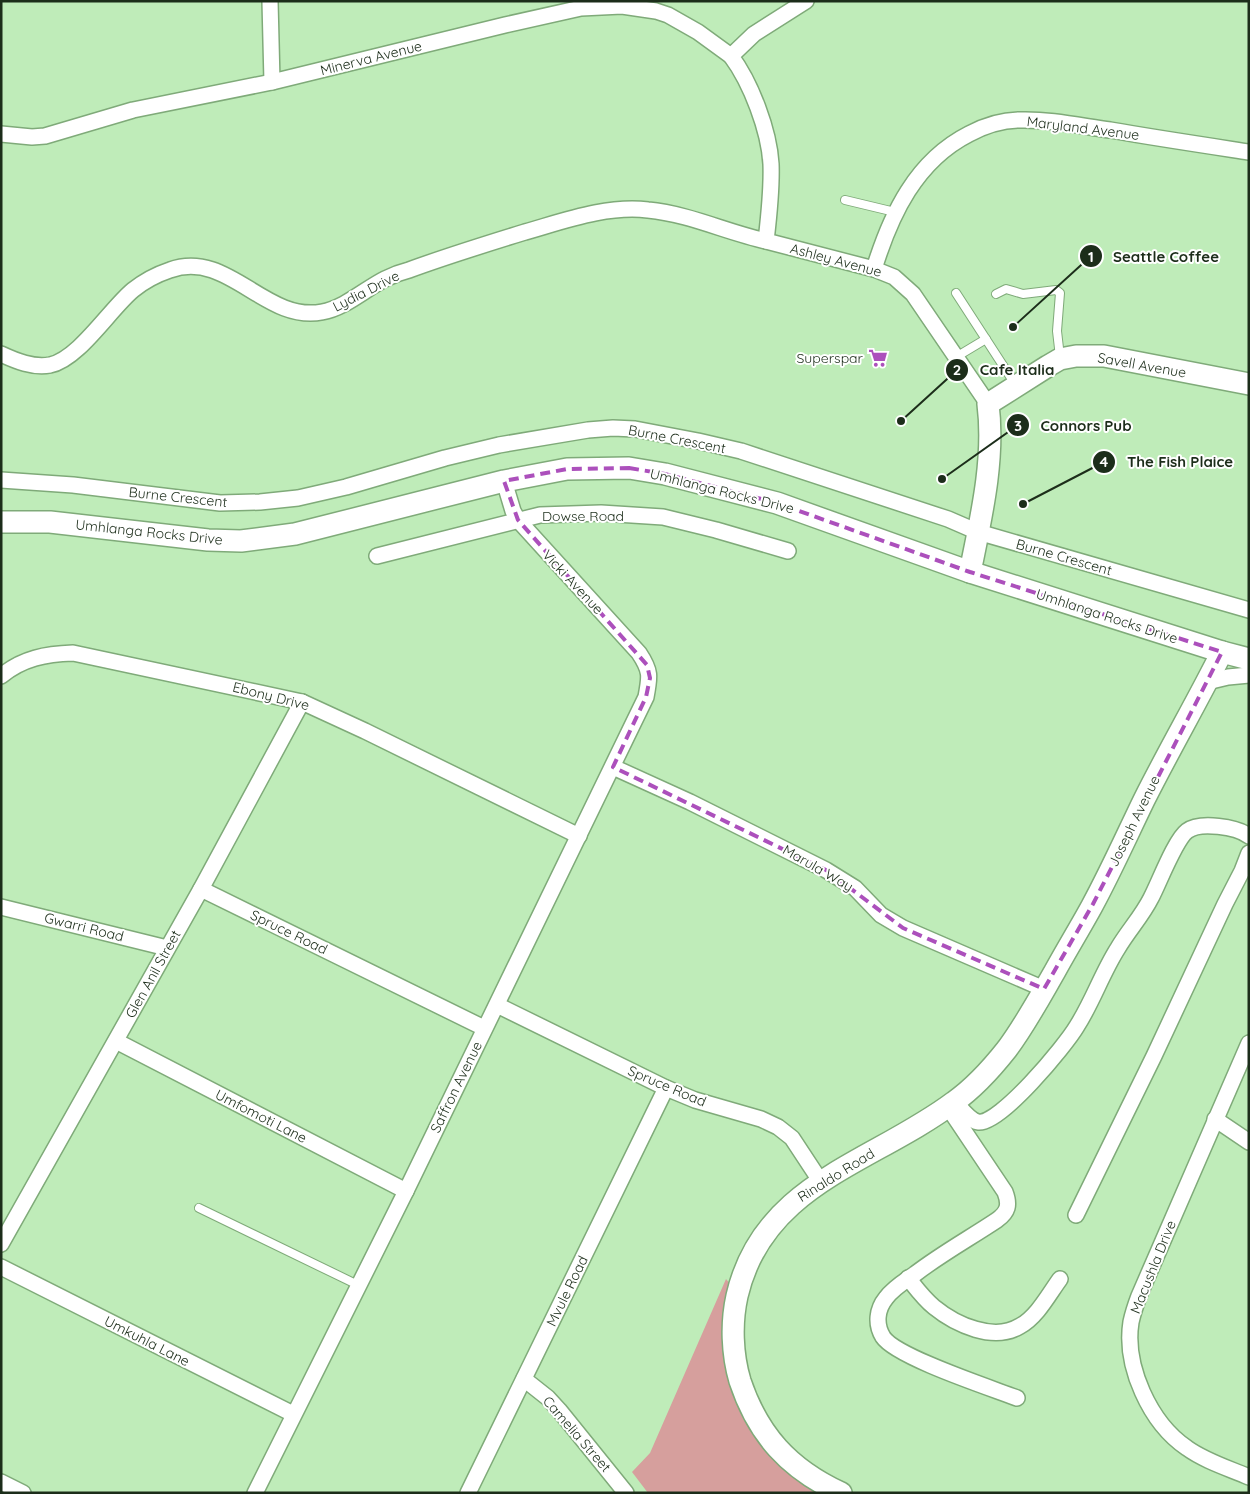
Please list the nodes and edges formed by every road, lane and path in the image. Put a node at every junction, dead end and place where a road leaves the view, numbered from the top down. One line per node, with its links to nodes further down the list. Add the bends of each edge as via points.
1 (270, 1): 4 (street)
2 (806, 1): 3 (street, via 754,34)
3 (731, 56): 4 (street, Minerva Avenue, via 668,15 633,6 607,5 551,14); 9 (street, via 754,101 768,144 771,182)
4 (272, 82): 5 (street, Minerva Avenue, via 140,109 45,136)
5 (1, 134)
6 (1249, 152): 8 (street, Maryland Avenue, via 1061,123 1003,122 975,131 945,148 920,173)
7 (845, 200): 8 (lane)
8 (896, 212): 10 (street, Maryland Avenue)
9 (766, 241): 10 (street, Ashley Avenue); 14 (street, Lydia Drive, via 663,212 609,211 564,221 427,263 387,277 341,305 324,312 308,313 274,304 231,277 211,269 190,266 171,269 134,289 83,343 51,365 30,365)
10 (874, 269): 15 (street, Ashley Avenue, via 894,277 913,294)
11 (956, 293): 13 (lane)
12 (996, 294): 16 (lane, via 1006,289 1023,294 1056,290 1060,293 1057,331)
13 (986, 339): 15 (lane); 18 (lane)
14 (1, 354)
15 (956, 357): 19 (street, Ashley Avenue)
16 (1060, 360): 17 (street, Savell Avenue, via 1076,356 1104,356); 18 (street, Savell Avenue)
17 (1249, 384)
18 (1016, 386): 19 (street, Savell Avenue)
19 (988, 404): 24 (street, Ashley Avenue, via 991,427)
20 (1, 480): 24 (street, Burne Crescent, via 73,485 220,503 260,502 298,498 346,487 499,445 613,428 635,429 698,440 741,452 948,519)
21 (504, 481): 22 (street, Vicki Avenue, via 512,511); 23 (street, Umhlanga Rocks Drive, via 295,534 241,541 50,522); 27 (street, Umhlanga Rocks Drive, via 566,469 629,468 666,474 777,503)
22 (518, 520): 25 (street, Dowse Road, via 565,513 663,517); 26 (street, Dowse Road); 33 (street, Vicki Avenue, via 638,653 647,665)
23 (1, 522)
24 (978, 532): 27 (street, Ashley Avenue); 28 (street, Burne Crescent)
25 (788, 551)
26 (377, 556)
27 (970, 572): 29 (street, Umhlanga Rocks Drive)
28 (1249, 610)
29 (1222, 652): 30 (street, Umhlanga Rocks Drive); 34 (street, Joseph Avenue)
30 (1249, 659)
31 (1249, 675): 34 (street)
32 (1, 676): 35 (street, Ebony Drive, via 37,657 73,653)
33 (650, 678): 36 (street, Saffron Avenue, via 646,697)
34 (1207, 682): 43 (street, Joseph Avenue, via 1093,904)
35 (302, 702): 37 (street, Ebony Drive); 40 (street, Glen Anil Street)
36 (612, 767): 37 (street, Saffron Avenue); 43 (street, Marula Way, via 826,870 855,888 881,915 902,928)
37 (579, 836): 44 (street, Saffron Avenue)
38 (1249, 836): 49 (street, via 1208,825 1187,831 1177,843 1150,899 1108,964 1070,1038 1038,1075 987,1121 974,1120)
39 (1249, 853): 55 (street)
40 (201, 889): 42 (street, Glen Anil Street); 45 (street, Spruce Road)
41 (1, 907): 42 (street, Gwarri Road)
42 (167, 948): 46 (street, Glen Anil Street)
43 (1044, 989): 49 (street, Rinaldo Road, via 1007,1048 988,1071)
44 (497, 1005): 45 (street, Saffron Avenue); 48 (street, Spruce Road)
45 (484, 1028): 53 (street, Saffron Avenue)
46 (116, 1040): 53 (street, Umfomoti Lane); 56 (street, Glen Anil Street)
47 (1249, 1043): 50 (street, Macushla Drive)
48 (666, 1088): 52 (street, Spruce Road, via 778,1127 792,1138); 61 (street, Mvule Road)
49 (951, 1104): 52 (street, Rinaldo Road); 58 (street, via 1006,1192 1008,1208 997,1220)
50 (1215, 1119): 51 (street); 64 (street, Macushla Drive, via 1139,1296 1131,1321 1130,1344 1136,1374 1160,1424 1187,1448)
51 (1249, 1142)
52 (821, 1182): 66 (street, Rinaldo Road, via 784,1210 763,1236 742,1276 734,1308 733,1342 746,1399 761,1428 779,1451)
53 (406, 1191): 60 (street, Saffron Avenue)
54 (199, 1208): 60 (lane)
55 (1076, 1215)
56 (1, 1244)
57 (1, 1267): 63 (street, Umkuhla Lane)
58 (908, 1278): 59 (street, via 935,1308 972,1329 990,1333 1008,1332 1022,1326); 62 (street, via 880,1308 877,1319 884,1338 896,1348 934,1366)
59 (1060, 1279)
60 (358, 1285): 63 (street, Saffron Avenue)
61 (524, 1379): 69 (street, Mvule Road); 70 (street, Camelia Street, via 559,1410)
62 (1017, 1398)
63 (293, 1414): 68 (street, Saffron Avenue)
64 (1249, 1478)
65 (1, 1482): 67 (street)
66 (834, 1491)
67 (23, 1493)
68 (255, 1493)
69 (468, 1493)
70 (626, 1493)

